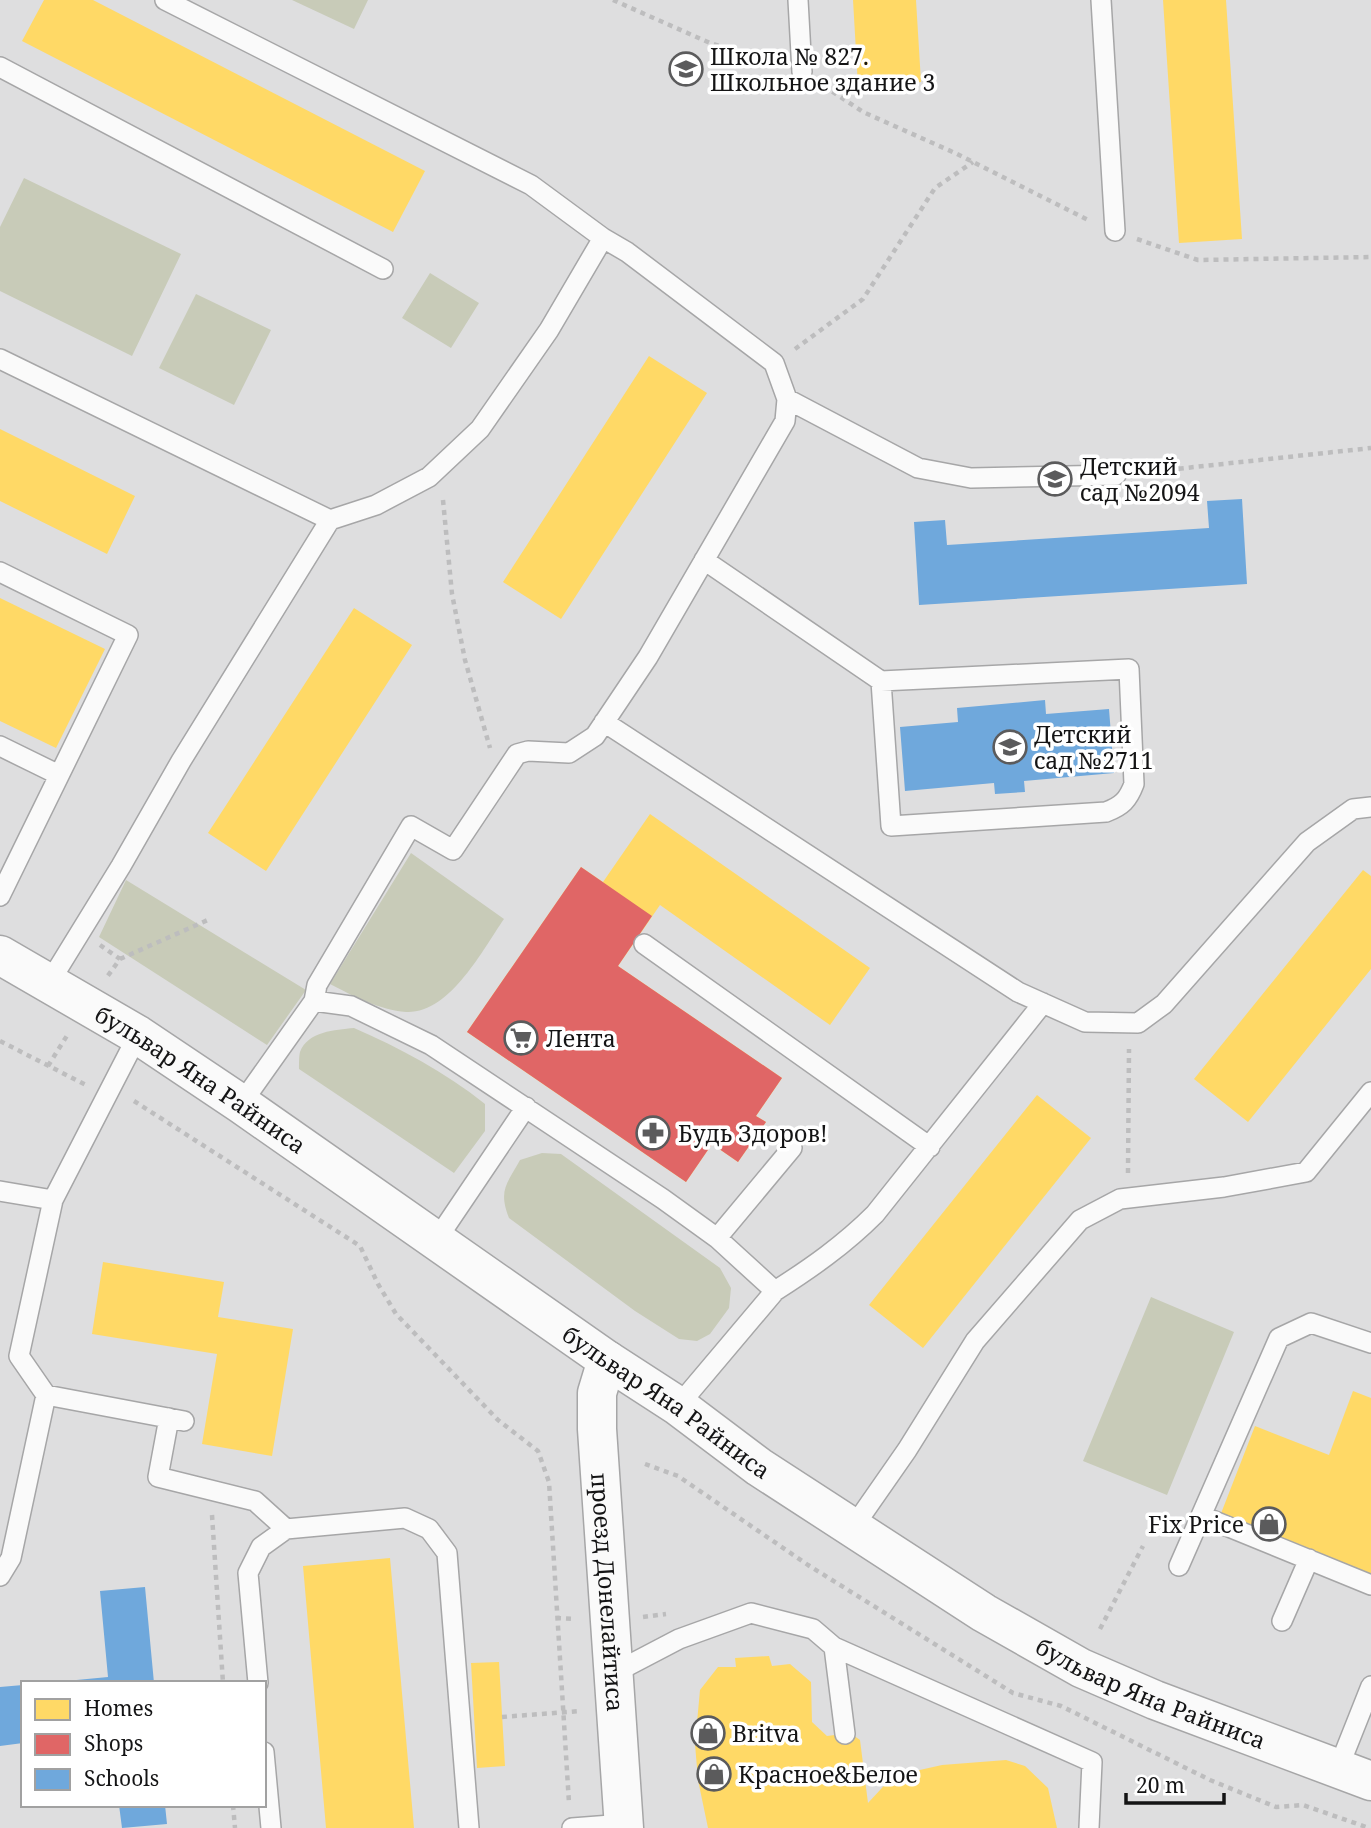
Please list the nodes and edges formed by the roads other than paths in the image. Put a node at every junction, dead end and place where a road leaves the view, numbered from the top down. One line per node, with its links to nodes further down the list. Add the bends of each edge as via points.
1 (165, 0): 7 (lane, via 531,185)
2 (797, 0): 5 (lane)
3 (1101, 0): 6 (lane)
4 (0, 67): 8 (lane)
5 (802, 72)
6 (1115, 231)
7 (603, 238): 10 (lane, via 774,363); 12 (lane, via 549,330 480,429 429,477 376,505)
8 (383, 269)
9 (0, 359): 12 (lane)
10 (787, 399): 11 (lane, via 918,468 971,478); 13 (lane, via 785,421)
11 (1116, 475)
12 (330, 520): 23 (lane)
13 (704, 560): 15 (lane); 16 (lane)
14 (0, 572): 18 (lane, via 128,635)
15 (881, 681): 15 (lane, via 891,826 1106,812 1129,797 1134,784 1129,669)
16 (604, 722): 24 (lane, via 595,736 569,753 517,754 453,850 411,826 317,985); 25 (lane, via 1018,992)
17 (0, 746): 18 (lane)
18 (59, 775): 20 (lane)
19 (1371, 807): 25 (lane, via 1353,810 1307,842 1164,1004 1138,1023 1085,1022)
20 (0, 896)
21 (644, 944): 31 (lane)
22 (0, 955): 23 (main road, бульвар Яна Райниса)
23 (49, 983): 26 (main road, бульвар Яна Райниса)
24 (314, 1001): 28 (lane); 29 (lane, via 351,1006 431,1045)
25 (1042, 1003): 31 (lane)
26 (138, 1035): 28 (main road, бульвар Яна Райниса); 33 (lane)
27 (1371, 1092): 44 (lane, via 1306,1172 1119,1199 1080,1220 975,1341)
28 (241, 1104): 35 (main road, бульвар Яна Райниса)
29 (526, 1107): 34 (lane); 35 (lane)
30 (792, 1147): 34 (lane)
31 (929, 1147): 36 (lane, via 848,1241)
32 (0, 1191): 33 (lane)
33 (53, 1200): 38 (lane)
34 (717, 1238): 36 (lane)
35 (437, 1239): 39 (main road, бульвар Яна Райниса)
36 (775, 1291): 41 (lane)
37 (1371, 1343): 42 (lane, via 1311,1323 1279,1338)
38 (9, 1355): 40 (lane)
39 (607, 1360): 41 (main road, бульвар Яна Райниса); 53 (main road, проезд Донелайтиса, via 597,1393 597,1429)
40 (46, 1395): 43 (lane, via 176,1419 159,1477 254,1500); 47 (lane, via 11,1558)
41 (678, 1406): 44 (main road, бульвар Яна Райниса)
42 (1202, 1516): 45 (lane); 46 (lane)
43 (286, 1529): 51 (lane, via 261,1547 248,1573); 60 (lane, via 405,1518 429,1529 447,1553)
44 (852, 1529): 56 (main road, бульвар Яна Райниса, via 1081,1668)
45 (1309, 1559): 48 (lane); 49 (lane)
46 (1179, 1566)
47 (0, 1576)
48 (1371, 1584)
49 (1282, 1621)
50 (834, 1647): 53 (lane, via 813,1629 751,1613 679,1639); 54 (lane); 61 (lane, via 1092,1762)
51 (258, 1681)
52 (1371, 1686): 56 (lane)
53 (615, 1690): 58 (main road, проезд Донелайтиса)
54 (845, 1734)
55 (266, 1774): 59 (lane)
56 (1355, 1775)
57 (571, 1822): 58 (lane)
58 (624, 1826)
59 (271, 1828)
60 (469, 1828)
61 (1089, 1828)

